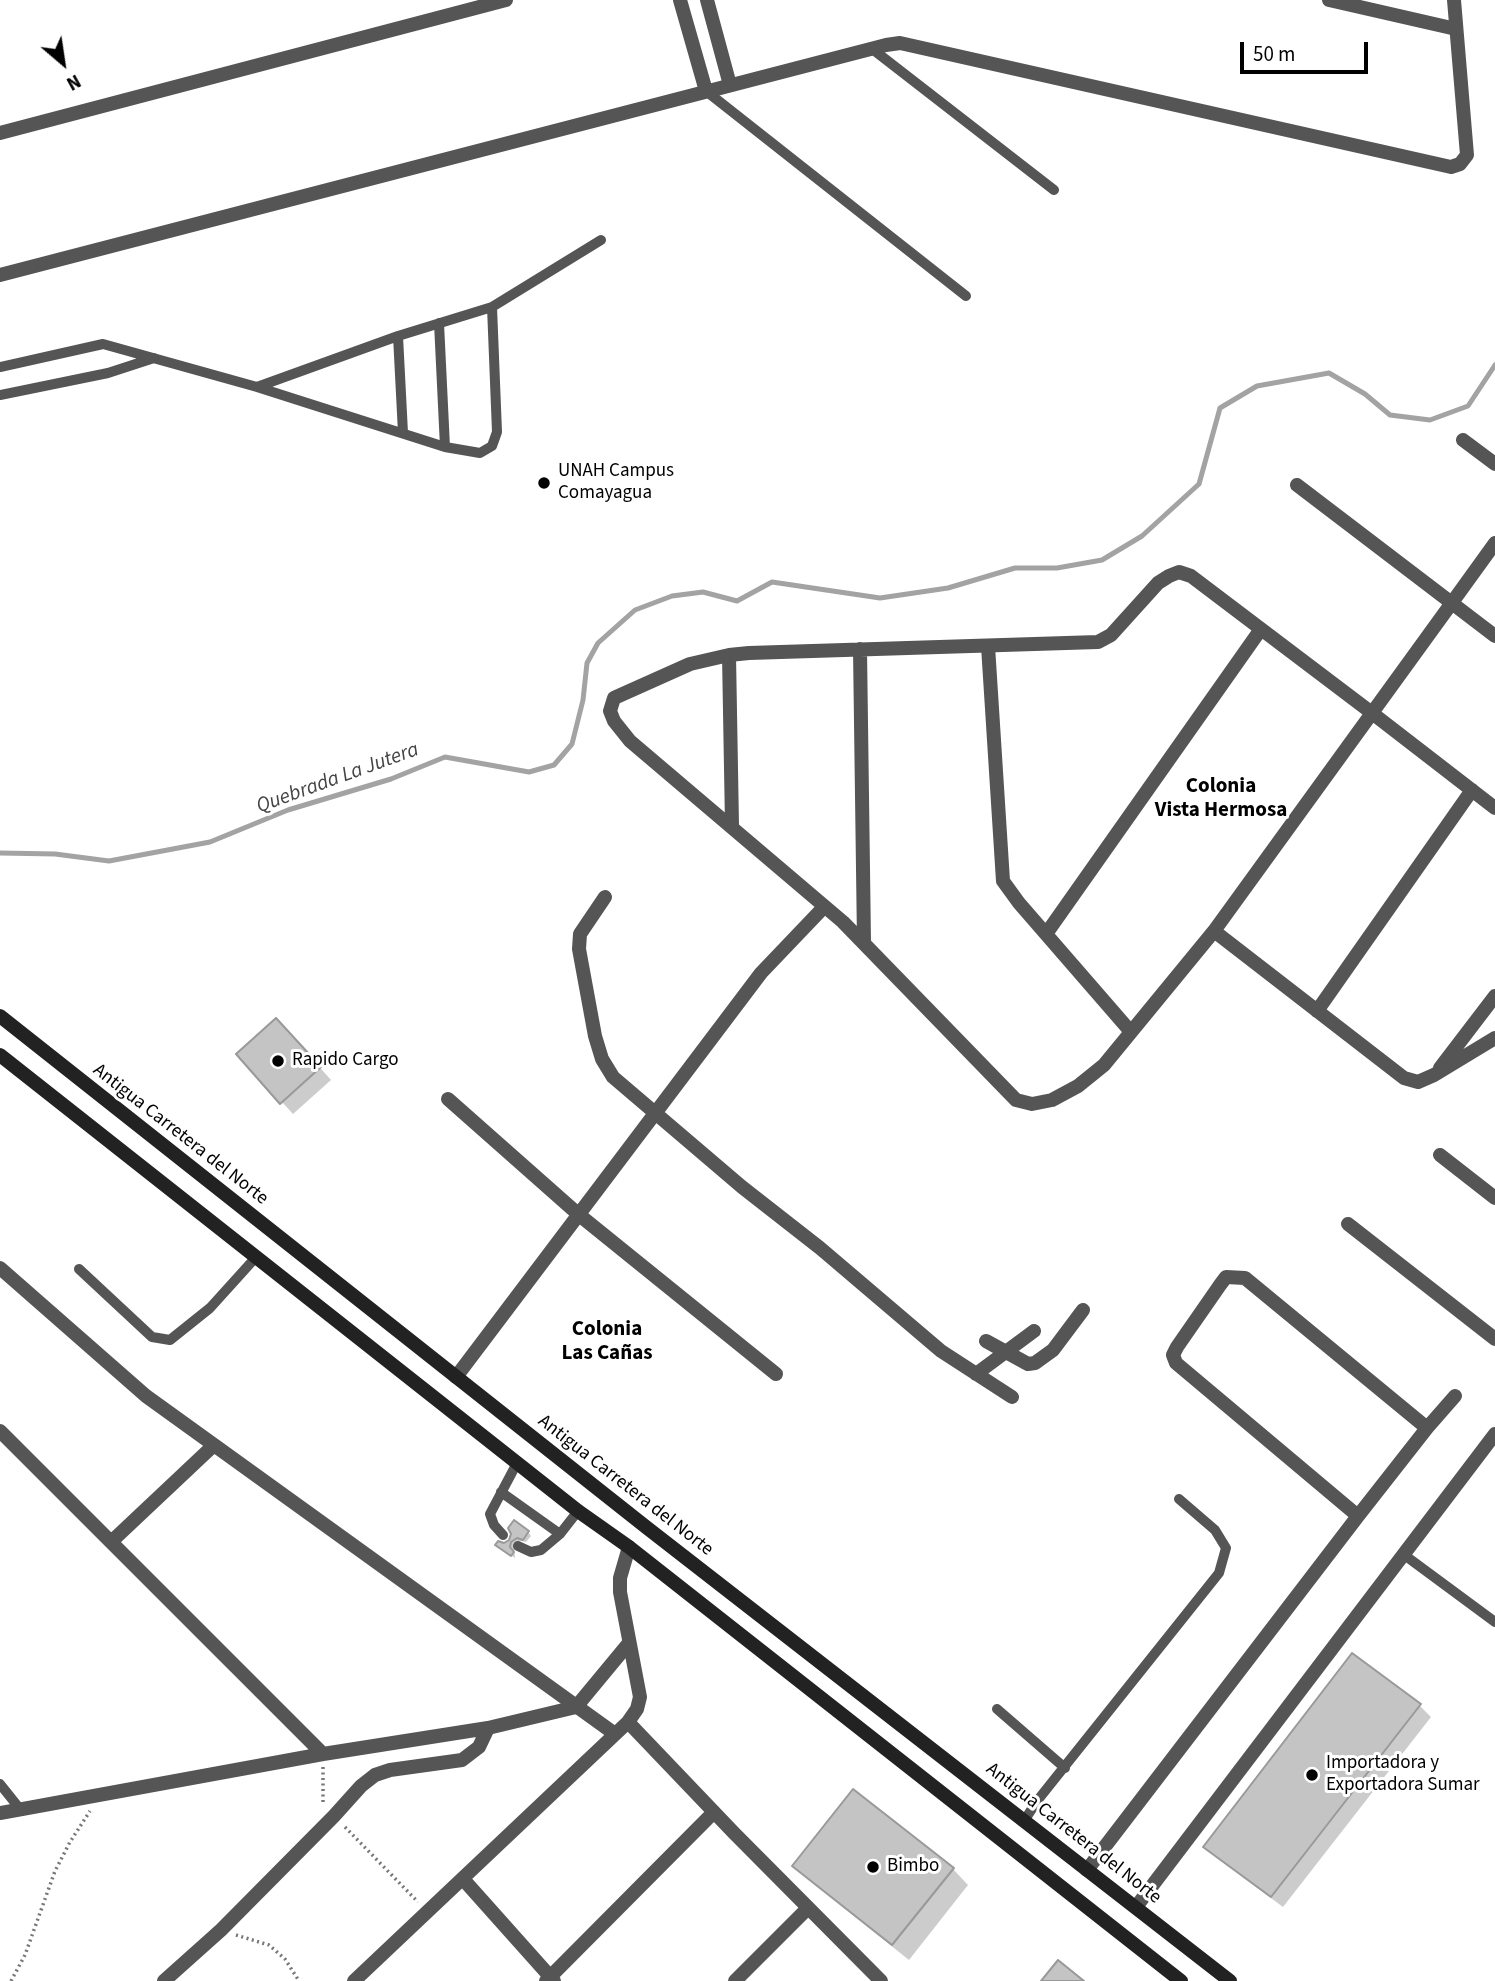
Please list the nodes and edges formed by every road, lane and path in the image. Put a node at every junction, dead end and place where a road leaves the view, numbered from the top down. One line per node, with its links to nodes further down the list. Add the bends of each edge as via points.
1 (506, 0): 10 (street)
2 (680, 0): 9 (street)
3 (707, 0): 8 (street)
4 (1329, 0): 6 (street)
5 (1454, 0): 6 (street)
6 (1456, 29): 7 (street, via 1467,155 1451,167 914,45)
7 (871, 48): 8 (street); 11 (lane)
8 (730, 85): 9 (street)
9 (706, 91): 13 (street); 14 (lane)
10 (0, 133)
11 (1054, 190)
12 (601, 240): 15 (lane)
13 (0, 275)
14 (966, 296)
15 (492, 307): 16 (lane); 24 (lane, via 495,441 480,453)
16 (439, 323): 17 (lane); 24 (lane)
17 (398, 336): 20 (lane); 22 (lane)
18 (156, 358): 19 (lane, via 103,344); 20 (lane); 21 (lane, via 108,373)
19 (0, 367)
20 (257, 387): 22 (lane)
21 (0, 395)
22 (403, 433): 24 (lane)
23 (1463, 440): 25 (street)
24 (445, 447)
25 (1495, 464)
26 (1297, 485): 28 (street)
27 (1495, 543): 28 (street)
28 (1451, 604): 30 (street); 34 (street)
29 (1261, 629): 31 (street, via 1191,576 1179,572 1158,583 1111,635 1098,642); 34 (street); 41 (street)
30 (1495, 636)
31 (988, 646): 32 (street); 41 (street, via 1003,881)
32 (860, 649): 33 (street); 42 (street)
33 (729, 655): 37 (street); 37 (street, via 690,664 614,698 610,711 630,741)
34 (1372, 713): 35 (street); 40 (street)
35 (1472, 790): 36 (street); 44 (street)
36 (1495, 808)
37 (732, 825): 39 (street)
38 (605, 897): 51 (street, via 580,934 595,1037 613,1077)
39 (824, 907): 42 (street); 51 (street, via 761,973)
40 (1214, 931): 44 (street); 46 (street)
41 (1046, 934): 46 (street)
42 (864, 942): 46 (street, via 1016,1100 1032,1104 1052,1100 1077,1086 1104,1065)
43 (1495, 996): 49 (street)
44 (1317, 1011): 49 (street, via 1404,1078 1418,1082)
45 (0, 1016): 66 (main road, Antigua Carretera del Norte)
46 (1131, 1032)
47 (1495, 1038): 49 (street)
48 (0, 1055): 56 (main road)
49 (1434, 1075)
50 (448, 1099): 54 (street)
51 (654, 1113): 54 (street); 65 (street, via 941,1351)
52 (1440, 1155): 53 (street)
53 (1495, 1198)
54 (578, 1214): 64 (street); 66 (street)
55 (1348, 1224): 61 (street)
56 (257, 1256): 58 (lane, via 210,1308 170,1340 152,1337); 73 (main road)
57 (0, 1268): 72 (street, via 146,1396)
58 (79, 1269)
59 (1083, 1310): 63 (street, via 1053,1350 1034,1363)
60 (1034, 1331): 63 (street)
61 (1495, 1339)
62 (986, 1341): 63 (street)
63 (1005, 1351): 65 (street)
64 (776, 1374)
65 (976, 1374): 68 (street)
66 (456, 1377): 99 (main road, Antigua Carretera del Norte)
67 (1455, 1396): 69 (street)
68 (1012, 1397)
69 (1427, 1428): 77 (street); 77 (street, via 1245,1278 1226,1277 1177,1348 1173,1355 1176,1363)
70 (0, 1432): 80 (street)
71 (1495, 1434): 83 (street)
72 (214, 1445): 80 (street); 86 (street)
73 (517, 1463): 74 (lane); 76 (main road)
74 (501, 1492): 78 (lane); 79 (lane, via 490,1514)
75 (1179, 1499): 92 (lane, via 1215,1531 1226,1548 1219,1573)
76 (578, 1511): 78 (lane); 82 (main road)
77 (1358, 1516): 100 (street)
78 (560, 1534): 81 (lane, via 541,1550 531,1552)
79 (503, 1535)
80 (111, 1542): 91 (street)
81 (518, 1546)
82 (629, 1547): 85 (street, via 620,1578); 113 (main road)
83 (1403, 1555): 84 (lane); 102 (street)
84 (1495, 1622)
85 (629, 1643): 86 (street); 88 (street, via 640,1697)
86 (576, 1707): 89 (street); 90 (street)
87 (997, 1709): 92 (lane)
88 (628, 1722): 90 (street); 96 (street)
89 (488, 1728): 91 (street); 98 (street, via 479,1747 462,1760 375,1775)
90 (615, 1734): 101 (street)
91 (323, 1754): 94 (street); 98 (path, via 321,1797 324,1809)
92 (1065, 1768): 99 (lane)
93 (0, 1784): 95 (lane)
94 (102, 1795): 95 (street); 107 (path, via 60,1861 26,1955)
95 (20, 1809): 97 (street)
96 (714, 1812): 103 (street); 106 (street)
97 (0, 1813)
98 (334, 1816): 104 (path); 105 (street)
99 (1024, 1821): 100 (main road, Antigua Carretera del Norte)
100 (1087, 1870): 102 (main road, Antigua Carretera del Norte)
101 (463, 1878): 104 (street); 106 (street)
102 (1136, 1907): 114 (main road, Antigua Carretera del Norte)
103 (808, 1908): 111 (street); 112 (street)
104 (428, 1912): 110 (street)
105 (221, 1930): 108 (street); 109 (path, via 269,1945)
106 (550, 1980)
107 (11, 1981)
108 (164, 1981)
109 (299, 1981)
110 (354, 1981)
111 (735, 1981)
112 (881, 1981)
113 (1181, 1981)
114 (1230, 1981)

